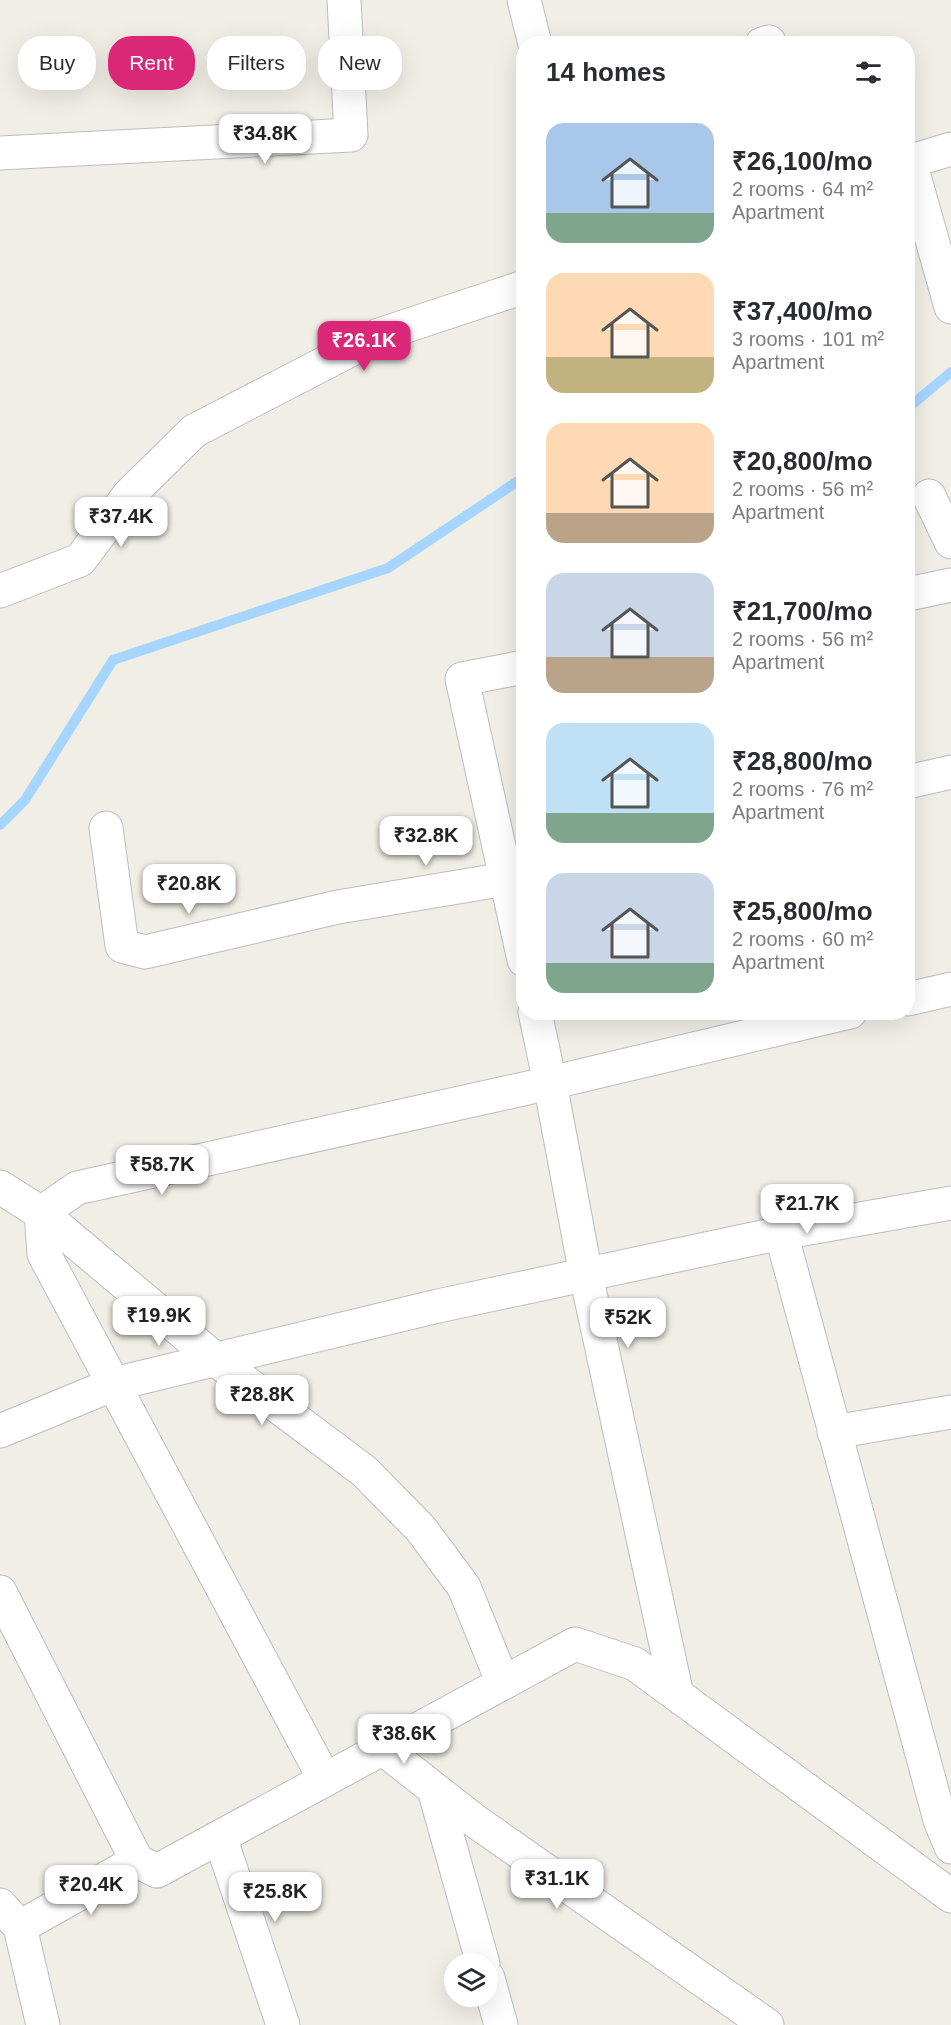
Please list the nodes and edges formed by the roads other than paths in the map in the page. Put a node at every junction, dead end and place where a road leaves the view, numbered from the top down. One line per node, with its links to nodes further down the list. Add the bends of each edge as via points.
1 (344, 0): 5 (street, via 351,135)
2 (524, 0): 3 (street)
3 (532, 36)
4 (951, 149): 6 (street)
5 (0, 153)
6 (915, 160)
7 (915, 186): 9 (street)
8 (516, 290): 13 (street, via 379,335 194,431 129,495 80,561)
9 (951, 307)
10 (928, 496): 11 (street)
11 (951, 542)
12 (951, 585): 14 (street)
13 (0, 591)
14 (915, 593)
15 (516, 669): 19 (street, via 462,679)
16 (951, 772): 17 (street)
17 (915, 780)
18 (106, 828): 19 (street, via 122,946 145,952 338,907)
19 (515, 878)
20 (951, 989): 21 (street)
21 (915, 997)
22 (537, 1020): 24 (street)
23 (816, 1020): 24 (street)
24 (550, 1083): 27 (street, via 77,1188); 29 (street)
25 (0, 1187): 27 (street)
26 (951, 1203): 28 (street)
27 (41, 1213): 30 (street); 31 (street, via 44,1254)
28 (781, 1233): 29 (street); 34 (street)
29 (586, 1275): 30 (street); 37 (street)
30 (216, 1360): 31 (street); 36 (street, via 364,1471 422,1529 464,1587)
31 (114, 1384): 33 (street); 39 (street)
32 (951, 1412): 34 (street)
33 (0, 1431)
34 (834, 1432): 42 (street, via 940,1820)
35 (0, 1592): 43 (street)
36 (503, 1683): 37 (street, via 575,1644 635,1664); 38 (street)
37 (677, 1695): 44 (street)
38 (382, 1748): 39 (street); 40 (street)
39 (325, 1780): 41 (street)
40 (434, 1789): 46 (street); 51 (street)
41 (220, 1837): 43 (street, via 157,1871); 49 (street)
42 (951, 1847)
43 (137, 1861): 45 (street)
44 (951, 1896)
45 (10, 1916): 48 (street)
46 (480, 1953)
47 (496, 2007): 50 (street)
48 (43, 2025)
49 (283, 2025)
50 (501, 2025)
51 (767, 2025)

